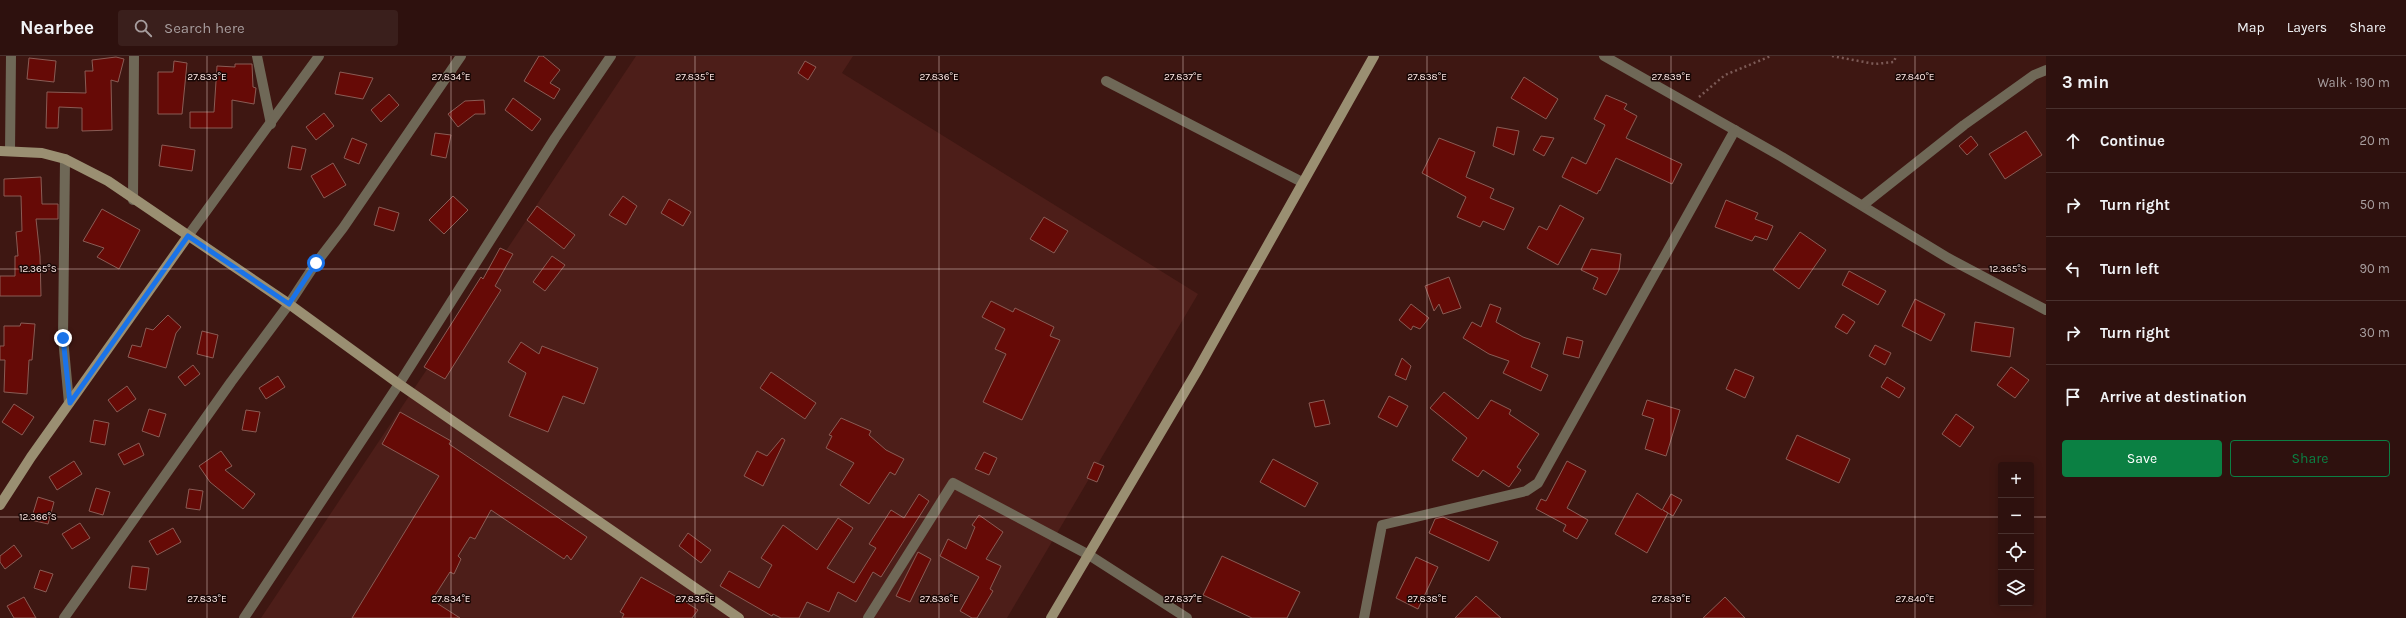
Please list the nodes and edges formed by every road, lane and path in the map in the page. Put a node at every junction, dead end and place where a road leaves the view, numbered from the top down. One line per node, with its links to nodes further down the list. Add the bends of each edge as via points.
1 (12, 56): 17 (street)
2 (134, 56): 20 (street)
3 (257, 56): 15 (street)
4 (319, 56): 15 (street)
5 (461, 56): 23 (street)
6 (611, 56): 25 (street, via 555,138)
7 (1374, 56): 19 (street)
8 (1604, 56): 14 (street)
9 (1771, 56): 14 (path, via 1725,75)
10 (1832, 56): 11 (path, via 1875,64 1894,62)
11 (1896, 56)
12 (2046, 70): 21 (street, via 2034,75 1964,125)
13 (1106, 81): 19 (street)
14 (1690, 105): 16 (street)
15 (271, 124): 22 (street)
16 (1735, 130): 21 (street); 35 (street, via 1538,483 1526,491 1382,525)
17 (5, 151): 18 (street, via 42,153)
18 (65, 159): 20 (street, via 108,181); 26 (street, via 63,338)
19 (1302, 182): 28 (street, via 1197,371)
20 (133, 200): 22 (street)
21 (1864, 205): 24 (street, via 1948,258)
22 (188, 236): 23 (street); 26 (street)
23 (289, 304): 25 (street); 29 (street, via 230,382)
24 (2046, 310)
25 (399, 384): 30 (street); 31 (street)
26 (70, 403): 27 (street)
27 (0, 505)
28 (1089, 555): 32 (street, via 953,483); 33 (street); 34 (street)
29 (64, 618)
30 (244, 618)
31 (739, 618)
32 (868, 618)
33 (1051, 618)
34 (1187, 618)
35 (1364, 618)

